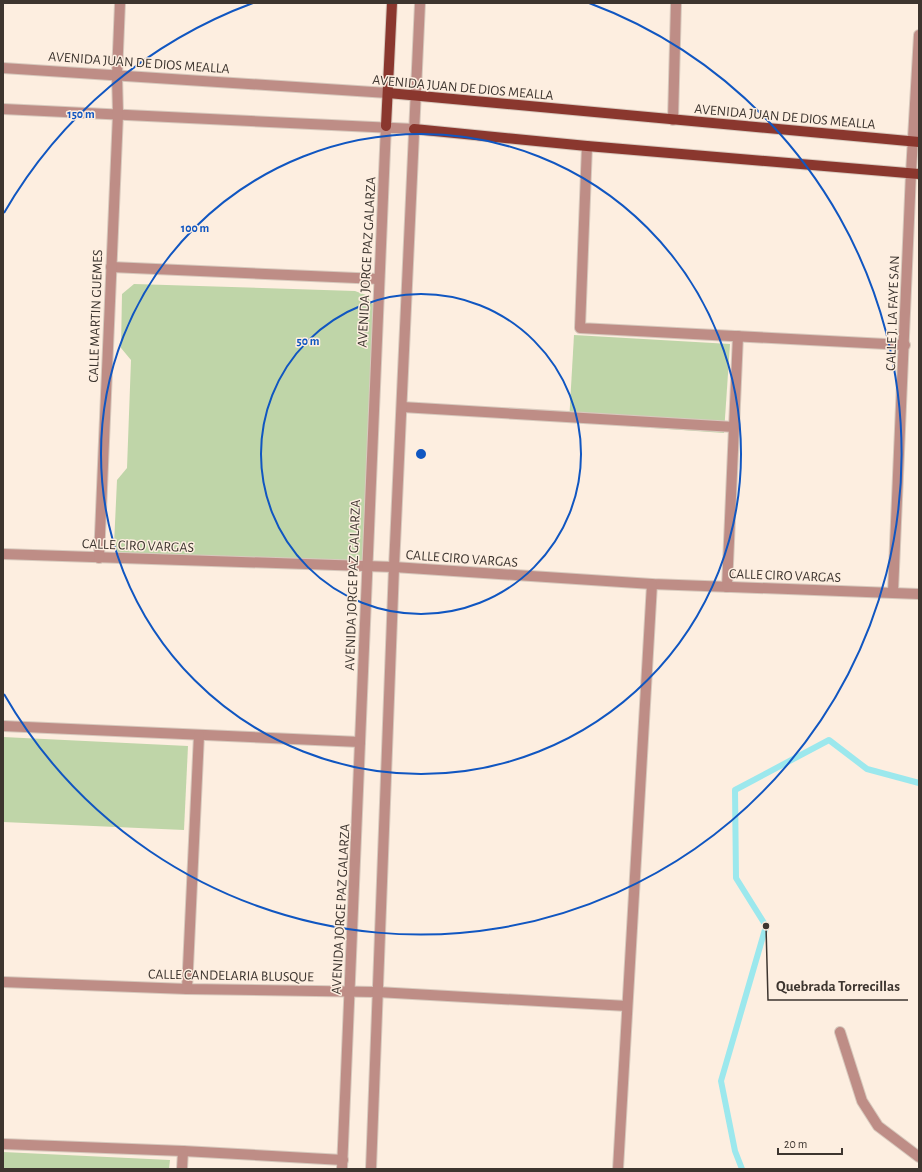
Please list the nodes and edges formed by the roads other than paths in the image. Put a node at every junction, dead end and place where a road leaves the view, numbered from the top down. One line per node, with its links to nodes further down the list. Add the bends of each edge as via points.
1 (120, 3): 7 (street, CALLE MARTIN GUEMES)
2 (392, 3): 8 (main road, AVENIDA JORGE PAZ GALARZA)
3 (420, 3): 9 (street)
4 (676, 3): 12 (street)
5 (919, 35): 15 (street, CALLE J. LA FAYE SAN)
6 (3, 68): 7 (street, AVENIDA JUAN DE DIOS MEALLA)
7 (117, 74): 8 (street, AVENIDA JUAN DE DIOS MEALLA); 11 (street, CALLE MARTIN GUEMES)
8 (388, 93): 9 (main road, AVENIDA JUAN DE DIOS MEALLA); 13 (main road, AVENIDA JORGE PAZ GALARZA)
9 (416, 96): 12 (main road, AVENIDA JUAN DE DIOS MEALLA); 14 (street)
10 (3, 109): 11 (street)
11 (118, 114): 13 (street); 18 (street, CALLE MARTIN GUEMES)
12 (673, 120): 15 (main road, AVENIDA JUAN DE DIOS MEALLA)
13 (386, 126): 14 (street); 19 (street, AVENIDA JORGE PAZ GALARZA)
14 (414, 129): 16 (main road); 22 (street)
15 (916, 141): 17 (street, CALLE J. LA FAYE SAN)
16 (587, 146): 17 (main road); 20 (street, via 580,328)
17 (915, 173): 21 (street, CALLE J. LA FAYE SAN)
18 (111, 267): 19 (street); 25 (street, CALLE MARTIN GUEMES)
19 (378, 279): 26 (street, AVENIDA JORGE PAZ GALARZA)
20 (738, 336): 21 (street); 23 (street)
21 (905, 346): 30 (street, CALLE J. LA FAYE SAN)
22 (402, 407): 23 (street); 27 (street)
23 (734, 427): 29 (street)
24 (3, 554): 25 (street, CALLE CIRO VARGAS)
25 (99, 558): 26 (street, CALLE CIRO VARGAS)
26 (367, 566): 27 (street, CALLE CIRO VARGAS); 34 (street, AVENIDA JORGE PAZ GALARZA)
27 (394, 568): 28 (street, CALLE CIRO VARGAS); 38 (street)
28 (652, 584): 29 (street, CALLE CIRO VARGAS); 39 (street)
29 (726, 587): 30 (street, CALLE CIRO VARGAS)
30 (893, 592): 31 (street, CALLE CIRO VARGAS)
31 (919, 594)
32 (3, 726): 33 (street)
33 (199, 735): 34 (street); 36 (street)
34 (360, 742): 37 (street, AVENIDA JORGE PAZ GALARZA)
35 (3, 982): 36 (street, CALLE CANDELARIA BLUSQUE)
36 (188, 989): 37 (street, CALLE CANDELARIA BLUSQUE)
37 (350, 991): 38 (street, CALLE CANDELARIA BLUSQUE); 44 (street, AVENIDA JORGE PAZ GALARZA)
38 (378, 992): 39 (street, CALLE CANDELARIA BLUSQUE); 46 (street)
39 (627, 1006): 47 (street)
40 (840, 1032): 43 (street, via 862,1100 878,1126)
41 (3, 1144): 42 (street)
42 (183, 1151): 44 (street); 45 (street)
43 (919, 1157)
44 (343, 1164)
45 (182, 1169)
46 (371, 1169)
47 (618, 1169)

